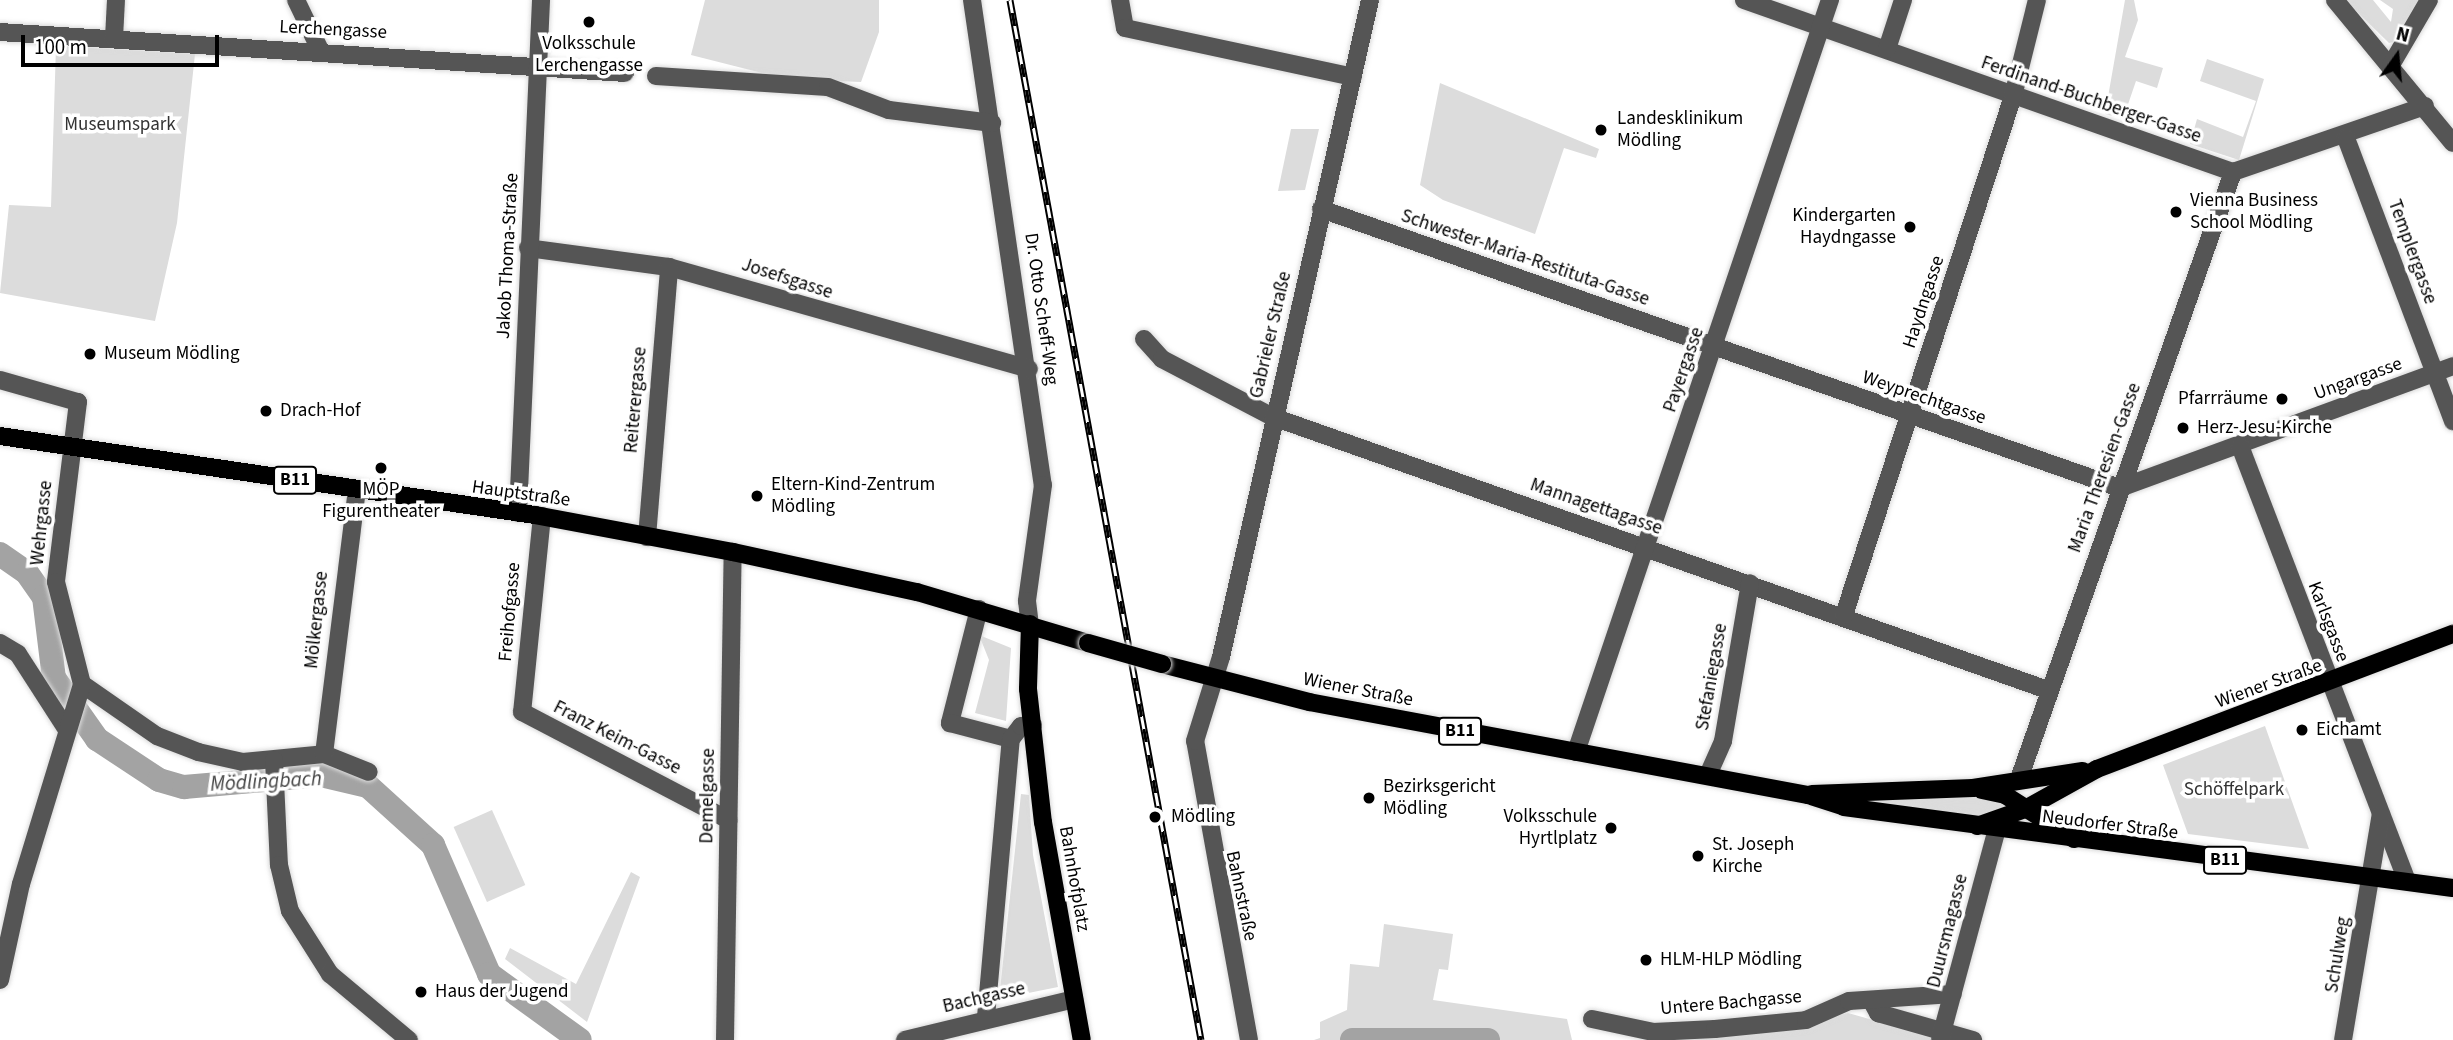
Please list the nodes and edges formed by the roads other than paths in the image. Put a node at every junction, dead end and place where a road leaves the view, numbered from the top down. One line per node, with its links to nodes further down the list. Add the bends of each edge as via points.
1 (116, 0): 15 (street)
2 (296, 0): 17 (street)
3 (541, 0): 18 (street, Jakob Thoma-Straße)
4 (972, 0): 25 (street, Dr. Otto Scheff-Weg)
5 (1120, 0): 22 (street, via 1125,29)
6 (1370, 0): 22 (street, Gabrieler Straße)
7 (1744, 0): 13 (street, Ferdinand-Buchberger-Gasse)
8 (1830, 0): 13 (street, Payergasse)
9 (1903, 0): 16 (street)
10 (2037, 0): 23 (street, Haydngasse)
11 (2335, 0): 19 (street)
12 (2429, 0): 19 (street)
13 (1821, 26): 16 (street, Ferdinand-Buchberger-Gasse); 33 (street, Payergasse)
14 (0, 32): 15 (street, Lerchengasse)
15 (114, 38): 17 (street, Lerchengasse)
16 (1886, 49): 23 (street, Ferdinand-Buchberger-Gasse)
17 (321, 52): 18 (street, Lerchengasse)
18 (538, 62): 20 (street, Lerchengasse); 30 (street, Jakob Thoma-Straße)
19 (2391, 65): 24 (street)
20 (625, 73)
21 (656, 76): 25 (street, via 733,79 783,89 828,87 889,110)
22 (1353, 77): 29 (street, Gabrieler Straße)
23 (2013, 96): 28 (street, Ferdinand-Buchberger-Gasse); 38 (street, Haydngasse)
24 (2425, 106): 26 (street); 27 (street)
25 (992, 124): 35 (street, Dr. Otto Scheff-Weg)
26 (2346, 138): 28 (street); 36 (street, Templergasse)
27 (2453, 143)
28 (2233, 172): 44 (street, Maria Theresien-Gasse)
29 (1321, 209): 33 (street, Schwester-Maria-Restituta-Gasse); 39 (street, Gabrieler Straße)
30 (528, 248): 31 (street, Josefsgasse); 46 (street, Jakob Thoma-Straße)
31 (669, 267): 35 (street, Josefsgasse); 48 (street, Reiterergasse)
32 (1144, 339): 39 (street, Mannagettagasse, via 1162,359)
33 (1714, 346): 38 (street, Weyprechtgasse); 49 (street, Payergasse)
34 (2453, 366): 36 (street, Ungargasse)
35 (1029, 369): 54 (street, Dr. Otto Scheff-Weg, via 1043,485 1027,601)
36 (2434, 373): 40 (street, Templergasse); 43 (street, Ungargasse)
37 (0, 380): 42 (street, Wehrgasse, via 78,402)
38 (1910, 416): 44 (street, Weyprechtgasse); 53 (street, Haydngasse)
39 (1273, 417): 49 (street, Mannagettagasse); 57 (street, Gabrieler Straße)
40 (2453, 421)
41 (0, 436): 42 (main road, Hauptstraße / B11)
42 (71, 446): 45 (main road, Hauptstraße / B11); 60 (street, Wehrgasse, via 56,582)
43 (2239, 446): 44 (street, Ungargasse); 58 (street, Karlsgasse)
44 (2120, 488): 59 (street, Maria Theresien-Gasse)
45 (357, 490): 46 (main road, Hauptstraße / B11); 66 (street, Mölkergasse)
46 (518, 513): 47 (main road, Hauptstraße / B11)
47 (542, 516): 48 (main road, Hauptstraße / B11); 61 (street, Freihofgasse)
48 (646, 537): 50 (main road, Hauptstraße / B11)
49 (1644, 546): 51 (street, Mannagettagasse); 65 (street, Payergasse)
50 (733, 552): 52 (main road, Hauptstraße / B11); 76 (street, Demelgasse)
51 (1750, 583): 53 (street, Mannagettagasse); 70 (street, Stefaniegasse, via 1723,741)
52 (979, 609): 54 (main road, Hauptstraße / B11); 64 (street, via 950,723)
53 (1844, 615): 59 (street, Mannagettagasse)
54 (1030, 624): 57 (main road, Wiener Straße / B11, bridge); 62 (main road, Bahnhofplatz)
55 (2453, 634): 58 (main road, Wiener Straße)
56 (0, 643): 63 (street, via 18,654)
57 (1213, 679): 65 (main road, Wiener Straße / B11); 89 (street, Bahnstraße, via 1193,761)
58 (2330, 684): 68 (main road, Wiener Straße); 75 (street, Karlsgasse)
59 (2048, 690): 71 (street, Maria Theresien-Gasse)
60 (80, 693): 63 (street); 67 (street, via 157,736 225,760)
61 (522, 712): 76 (street, Franz Keim-Gasse)
62 (1032, 725): 64 (street, via 1021,726); 85 (main road, Bahnhofplatz)
63 (69, 726): 83 (street)
64 (1011, 739): 87 (street)
65 (1576, 752): 70 (main road, Wiener Straße / B11)
66 (324, 754): 67 (street); 69 (street)
67 (274, 765): 91 (street, via 284,897 321,962)
68 (2097, 769): 71 (main road, Wiener Straße); 74 (main road, Wiener Straße)
69 (369, 772)
70 (1708, 775): 73 (main road, Wiener Straße / B11)
71 (2019, 779): 72 (main road, Wiener Straße)
72 (1973, 788): 73 (main road, Wiener Straße / B11); 74 (main road, Wiener Straße / B11, via 2005,795)
73 (1808, 794): 77 (main road, Wiener Straße / B11)
74 (2025, 809): 77 (main road, Wiener Straße); 79 (main road, Wiener Straße / B11)
75 (2382, 811): 80 (street); 81 (street, Karlsgasse)
76 (729, 820): 92 (street, Demelgasse)
77 (1970, 828): 78 (main road, Neudorfer Straße / B11)
78 (1996, 832): 79 (main road, Neudorfer Straße / B11); 84 (street, Duursmagasse)
79 (2080, 842): 80 (main road, Neudorfer Straße / B11)
80 (2371, 876): 81 (main road, Neudorfer Straße / B11); 96 (street, Schulweg)
81 (2407, 881): 82 (main road, Neudorfer Straße / B11)
82 (2453, 888)
83 (0, 980)
84 (1954, 994): 86 (street, Untere Bachgasse); 90 (street, Duursmagasse)
85 (1074, 999): 87 (street, Bachgasse); 94 (main road, Bahnhofplatz)
86 (1872, 1002): 88 (street, Untere Bachgasse, via 1849,1001 1806,1020 1715,1029 1653,1032); 90 (street, via 1878,1013)
87 (986, 1017): 93 (street, Bachgasse)
88 (1592, 1019)
89 (1247, 1032)
90 (1941, 1036): 95 (street)
91 (409, 1040)
92 (725, 1040)
93 (905, 1040)
94 (1082, 1040)
95 (1973, 1040)
96 (2343, 1040)

